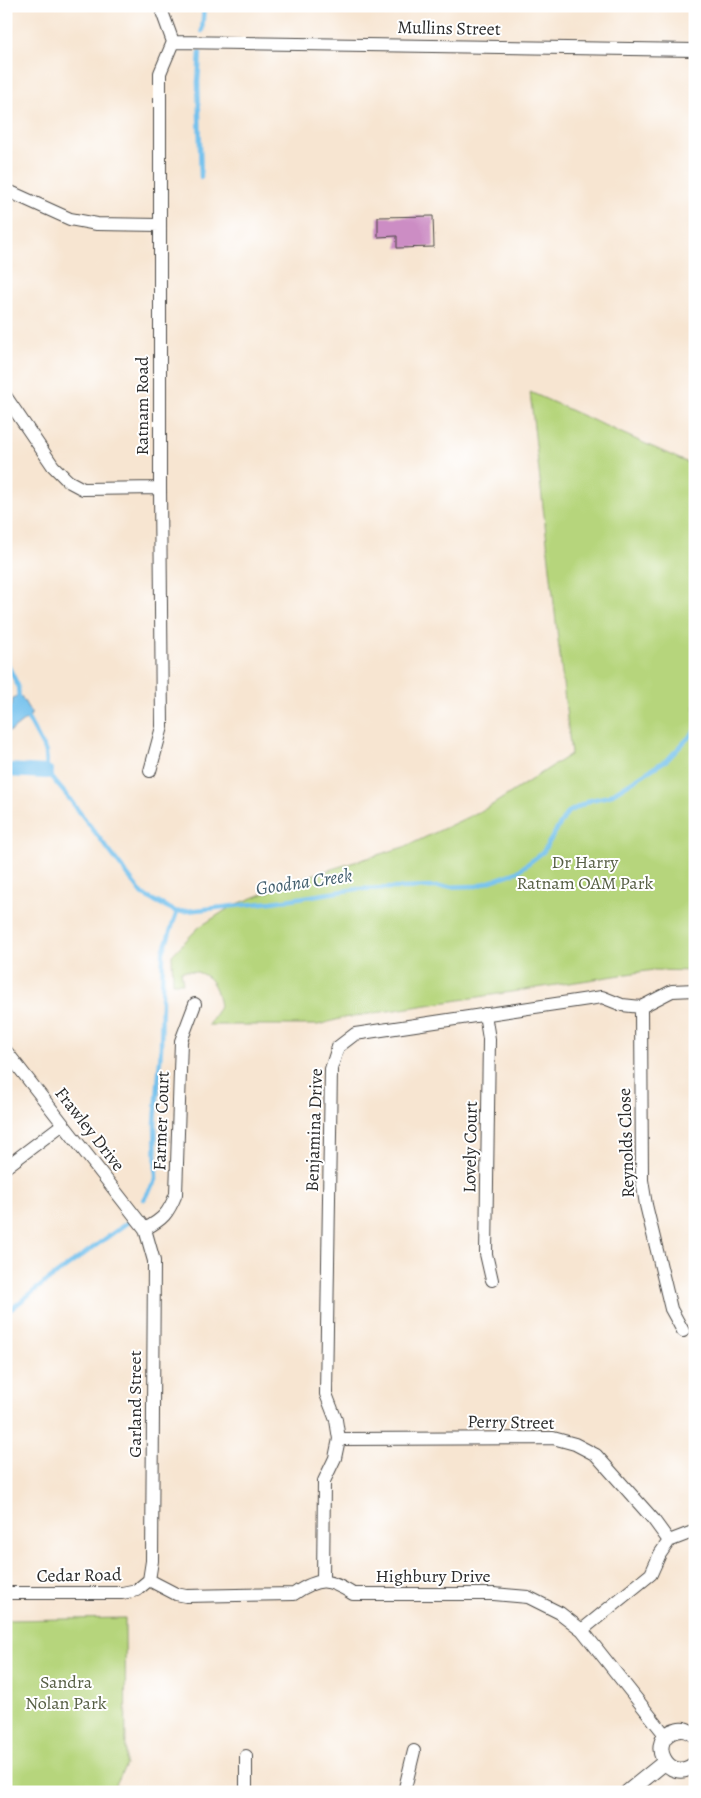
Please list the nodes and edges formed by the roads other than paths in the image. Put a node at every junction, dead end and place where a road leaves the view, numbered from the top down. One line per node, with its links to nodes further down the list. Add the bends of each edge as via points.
1 (160, 6): 2 (street)
2 (173, 42): 3 (street, Mullins Street); 5 (street, Ratnam Road, via 160,73)
3 (695, 50)
4 (6, 190): 5 (street, via 70,219 97,224)
5 (160, 225): 7 (street, Ratnam Road)
6 (6, 397): 7 (street, via 53,466 68,481 83,489)
7 (160, 488): 8 (street, Ratnam Road, via 162,727)
8 (150, 771)
9 (695, 990): 11 (street, via 672,991)
10 (195, 1004): 16 (street, Farmer Court, via 180,1041 176,1194 161,1220)
11 (641, 1007): 12 (street, Benjamina Drive, via 622,1005 602,997); 18 (street, Reynolds Close, via 642,1180 672,1309)
12 (485, 1014): 17 (street, Lovely Court, via 489,1039 486,1254); 19 (street, Benjamina Drive, via 355,1034 338,1047 331,1069 326,1394 336,1420)
13 (6, 1051): 14 (street, Frawley Drive)
14 (64, 1124): 15 (street); 16 (street, Frawley Drive)
15 (6, 1167)
16 (145, 1229): 22 (street, Garland Street, via 154,1261 152,1561)
17 (492, 1280)
18 (683, 1332)
19 (338, 1439): 21 (street, Perry Street, via 552,1438 575,1444 596,1455); 23 (street, Benjamina Drive, via 335,1458 324,1481)
20 (695, 1531): 21 (street)
21 (669, 1541): 25 (street, via 651,1574)
22 (149, 1580): 23 (street, via 186,1596 294,1594); 24 (street, Cedar Road, via 137,1590 122,1593)
23 (323, 1580): 25 (street, Highbury Drive, via 338,1584 353,1594 528,1597 560,1613)
24 (6, 1593)
25 (582, 1630): 27 (street, Highbury Drive)
26 (695, 1735): 27 (street, via 680,1729)
27 (666, 1736): 30 (street, via 661,1744)
28 (414, 1752): 33 (street)
29 (246, 1756): 32 (street)
30 (665, 1762): 31 (street, via 677,1770); 34 (street)
31 (695, 1764)
32 (246, 1792)
33 (404, 1792)
34 (628, 1792)

